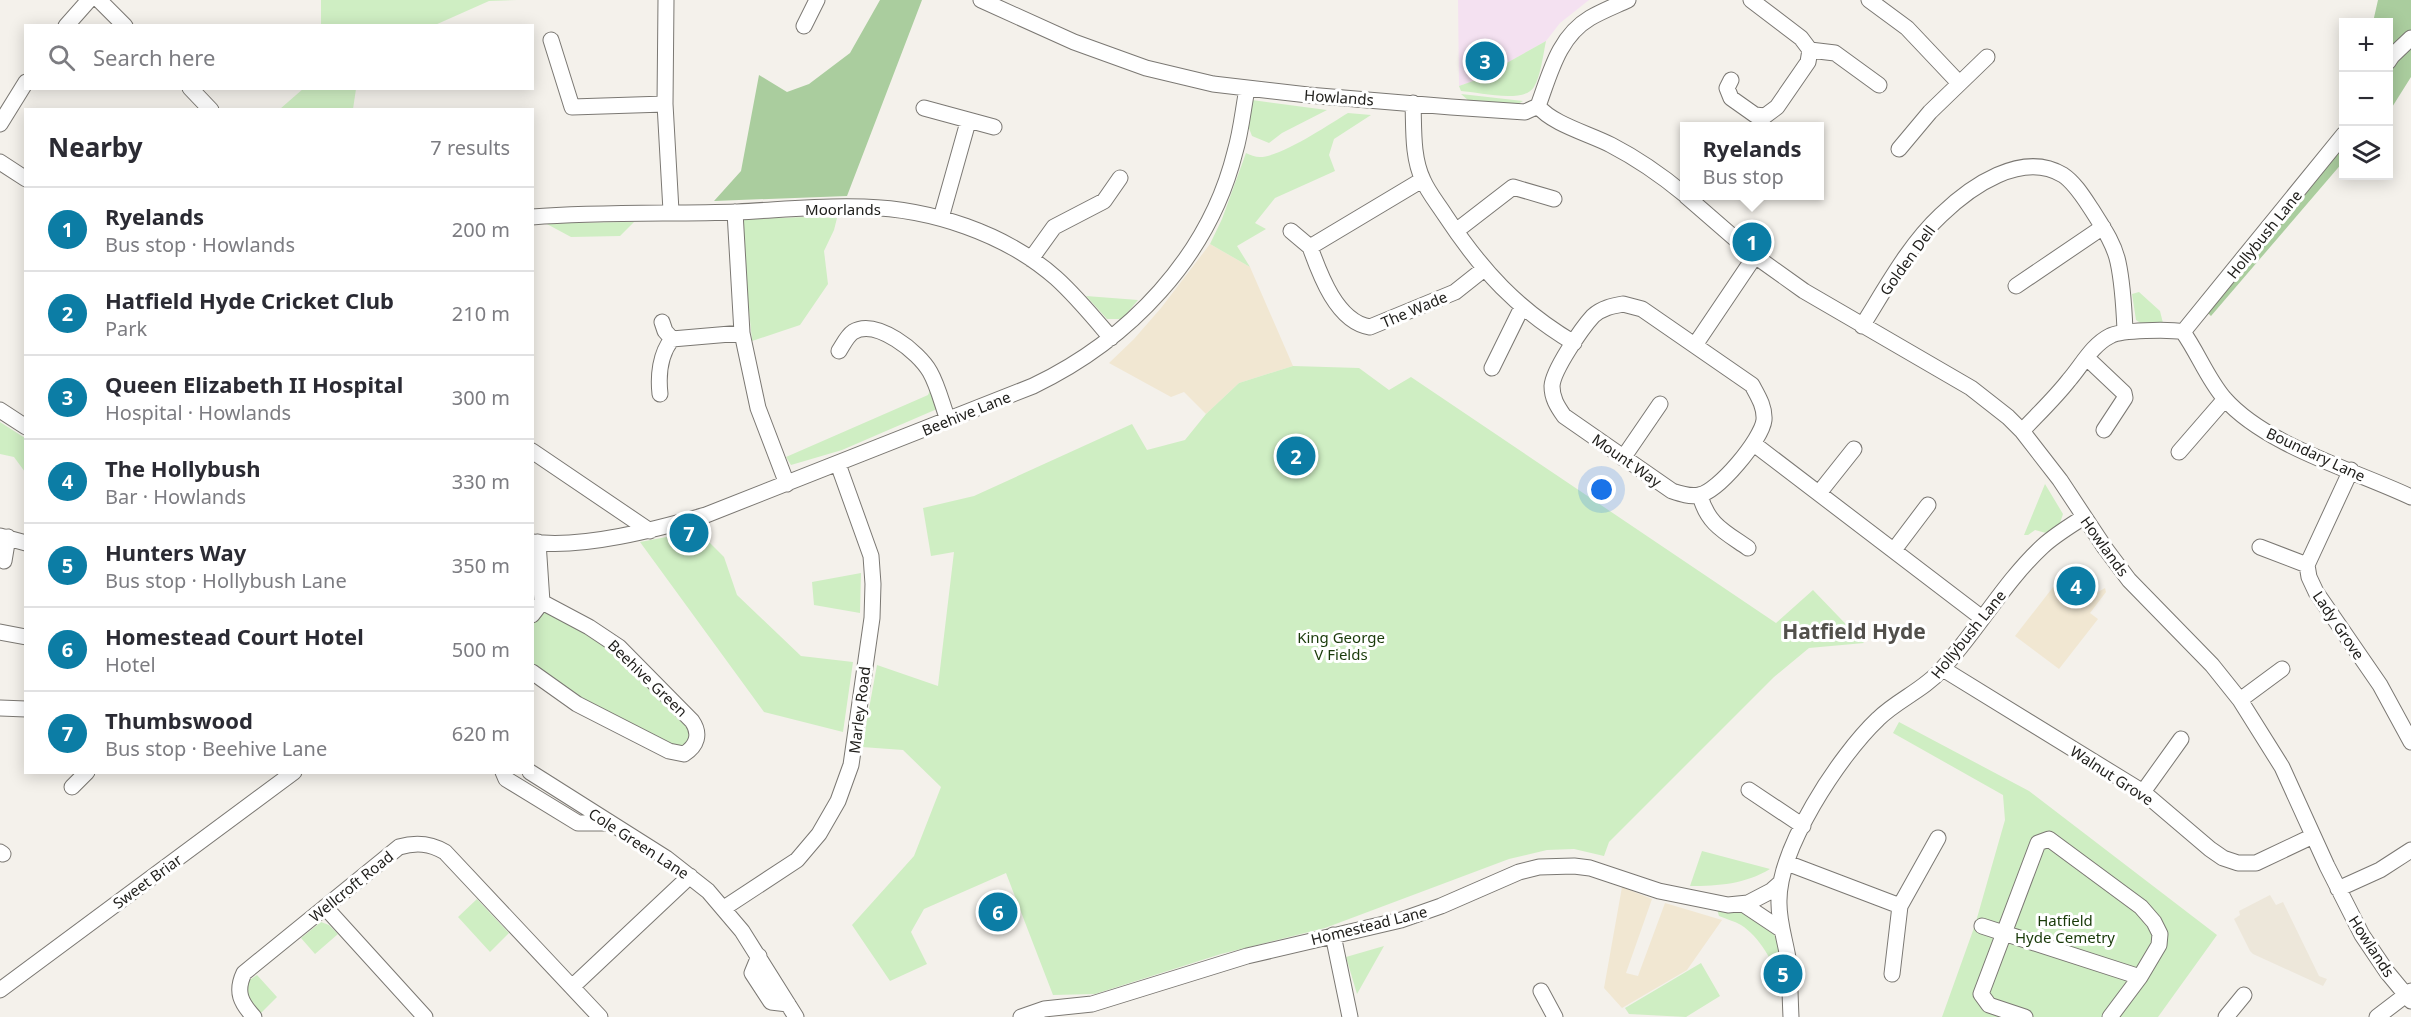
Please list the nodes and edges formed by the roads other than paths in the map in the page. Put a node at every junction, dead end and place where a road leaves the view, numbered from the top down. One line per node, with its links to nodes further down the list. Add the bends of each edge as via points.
1 (89, 0): 9 (street)
2 (99, 0): 10 (street)
3 (666, 0): 24 (street)
4 (818, 0): 11 (street)
5 (1628, 0): 25 (street, via 1588,19 1572,33 1559,50)
6 (1751, 0): 14 (street, via 1801,38)
7 (1869, 0): 18 (street, via 1907,28)
8 (990, 2): 21 (street, Howlands, via 1074,42 1146,68)
9 (68, 24)
10 (123, 24)
11 (804, 26)
12 (2411, 38): 15 (street)
13 (551, 40): 24 (street, via 572,107)
14 (1810, 50): 20 (street, via 1835,53); 28 (street, via 1808,62)
15 (2393, 55)
16 (1987, 57): 18 (street)
17 (1731, 80): 28 (street, via 1727,88 1731,98 1755,116)
18 (1959, 83): 33 (street)
19 (24, 85): 30 (street)
20 (1879, 85)
21 (1247, 89): 23 (street, Howlands); 59 (street, Beehive Lane, via 1235,154 1208,223 1160,293)
22 (191, 90): 26 (street)
23 (1413, 103): 25 (street, Howlands, via 1525,112); 37 (street, via 1414,150)
24 (665, 104): 41 (street)
25 (1538, 106): 38 (street, Howlands, via 1545,115 1635,157)
26 (209, 108)
27 (924, 108): 29 (street)
28 (1774, 119)
29 (968, 122): 31 (street); 44 (street)
30 (0, 123)
31 (994, 127)
32 (2339, 139): 57 (street, Hollybush Lane)
33 (1899, 149)
34 (0, 162): 36 (street)
35 (1120, 178): 50 (street, via 1104,201 1054,227)
36 (24, 179)
37 (1422, 180): 47 (street); 48 (street)
38 (1680, 191)
39 (1554, 199): 47 (street, via 1513,187)
40 (1691, 200): 49 (street, Howlands)
41 (671, 211): 42 (street, Moorlands); 43 (street, Moorlands)
42 (735, 212): 44 (street, Moorlands, via 865,207); 58 (street)
43 (534, 217)
44 (940, 218): 50 (street, Moorlands, via 988,236)
45 (2103, 227): 52 (street); 55 (street, Golden Dell, via 2083,196 2063,175 2043,168 2017,168 1992,178 1942,214 1909,252); 56 (street, Golden Dell, via 2118,261)
46 (1291, 231): 48 (street, The Wade)
47 (1456, 231): 51 (street)
48 (1310, 247): 51 (street, The Wade, via 1342,312 1359,326 1370,327 1455,292)
49 (1755, 256): 55 (street, Howlands); 62 (street)
50 (1031, 259): 59 (street, Moorlands, via 1076,297)
51 (1484, 269): 53 (street)
52 (2016, 285)
53 (1521, 307): 61 (street); 65 (street)
54 (662, 322): 60 (street)
55 (1862, 326): 73 (street, Howlands, via 1971,388)
56 (2125, 330): 57 (street); 64 (street, via 2100,342)
57 (2183, 332): 67 (street, Boundary Lane)
58 (742, 333): 60 (street); 81 (street, via 758,408)
59 (1111, 338): 70 (street, Beehive Lane, via 1063,372)
60 (672, 339): 66 (street, via 663,354)
61 (1574, 343): 62 (street, Mount Way, via 1593,317 1607,306 1623,304 1642,309); 78 (street, Mount Way, via 1552,383 1555,404 1564,416)
62 (1695, 345): 74 (street, Mount Way, via 1752,385 1761,400 1764,420)
63 (839, 351): 70 (street, via 852,332 862,330 905,344 931,373)
64 (2087, 358): 72 (street, via 2124,393 2125,398); 73 (street)
65 (1492, 368)
66 (660, 394)
67 (2225, 399): 77 (street); 80 (street, Boundary Lane, via 2268,433)
68 (1660, 404): 78 (street)
69 (0, 410): 71 (street)
70 (948, 420): 79 (street, Beehive Lane)
71 (24, 426)
72 (2104, 430)
73 (2022, 431): 86 (street, Howlands)
74 (1754, 444): 82 (street); 83 (street, Mount Way, via 1711,491)
75 (1854, 449): 82 (street)
76 (534, 452): 87 (street)
77 (2179, 452)
78 (1623, 458): 83 (street, Mount Way, via 1672,491)
79 (838, 464): 81 (street, Beehive Lane); 128 (street, Marley Road, via 871,556 873,584 872,618 851,765 819,834 797,860)
80 (2351, 470): 84 (street, Boundary Lane); 95 (street)
81 (788, 484): 87 (street, Beehive Lane)
82 (1819, 493): 93 (street)
83 (1700, 495): 92 (street, via 1710,521)
84 (2411, 497)
85 (1928, 505): 93 (street)
86 (2084, 517): 98 (street, Hollybush Lane, via 2044,545); 104 (street, Howlands, via 2129,580 2212,665)
87 (650, 531): 90 (street, Beehive Lane, via 579,541)
88 (4, 537): 89 (street); 94 (street)
89 (24, 542)
90 (536, 542): 96 (street)
91 (2260, 547): 95 (street)
92 (1748, 548)
93 (1894, 550): 98 (street)
94 (4, 561)
95 (2307, 565): 108 (street, Lady Grove, via 2316,592 2380,685)
96 (542, 602): 97 (street); 103 (street, Beehive Green, via 619,647 693,721 698,736 684,754 669,751 577,704)
97 (534, 612)
98 (1982, 618): 101 (street, Hollybush Lane)
99 (0, 632): 100 (street)
100 (24, 637)
101 (1943, 669): 115 (street, Walnut Grove); 117 (street, Hollybush Lane, via 1879,718 1852,746)
102 (2282, 669): 104 (street)
103 (534, 673)
104 (2240, 700): 118 (street, Howlands, via 2282,767)
105 (0, 708): 106 (street)
106 (24, 709)
107 (2181, 739): 115 (street)
108 (2411, 742)
109 (85, 774): 113 (street)
110 (291, 774): 136 (street, Sweet Briar)
111 (504, 774): 116 (street, via 578,823)
112 (533, 774): 116 (street, Cole Green Lane)
113 (72, 787)
114 (1749, 790): 117 (street)
115 (2143, 792): 118 (street, Walnut Grove, via 2210,849 2238,863 2256,862)
116 (608, 823): 122 (street, Cole Green Lane)
117 (1803, 826): 121 (street, Hollybush Lane)
118 (2313, 836): 124 (street, Howlands)
119 (1938, 838): 126 (street)
120 (2411, 850): 124 (street, via 2380,870)
121 (1787, 863): 123 (street, Hollybush Lane); 126 (street)
122 (690, 876): 128 (street, Cole Green Lane); 135 (street)
123 (1780, 883): 125 (street); 130 (street, Hollybush Lane)
124 (2338, 889): 139 (street, Howlands, via 2376,957)
125 (1743, 904): 130 (street); 132 (street, Homestead Lane, via 1728,905 1659,891 1590,868 1539,867 1401,920)
126 (1900, 906): 133 (street)
127 (325, 907): 135 (street, Wellcroft Road, via 399,847 433,845 445,852); 142 (street, Wellcroft Road, via 244,974 239,995); 143 (street)
128 (724, 908): 140 (street, Cole Green Lane, via 759,956 752,973 771,1002)
129 (1982, 926): 131 (street)
130 (1782, 930): 148 (street, Hollybush Lane, via 1788,957)
131 (2004, 933): 134 (street); 134 (street, via 2038,843 2049,839 2141,907 2154,922 2160,934 2159,945); 149 (street, via 1981,994 1989,1005)
132 (1333, 935): 141 (street, Homestead Lane, via 1236,958); 146 (street)
133 (1892, 974)
134 (2140, 977): 150 (street)
135 (572, 987): 144 (street, Wellcroft Road)
136 (0, 990)
137 (1541, 991): 147 (street)
138 (2244, 995): 151 (street)
139 (2409, 996): 152 (street)
140 (792, 1010)
141 (1092, 1011): 145 (street, Homestead Lane, via 1044,1009)
142 (254, 1017)
143 (425, 1017)
144 (600, 1017)
145 (1021, 1017)
146 (1350, 1017)
147 (1555, 1017)
148 (1791, 1017)
149 (2025, 1017)
150 (2110, 1017)
151 (2226, 1017)
152 (2377, 1017)

